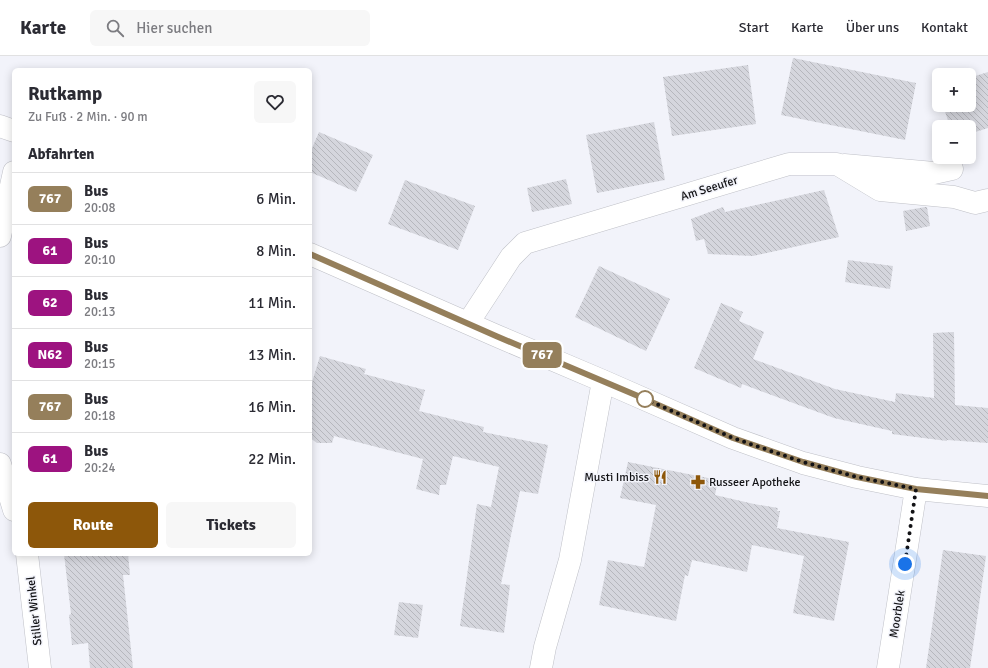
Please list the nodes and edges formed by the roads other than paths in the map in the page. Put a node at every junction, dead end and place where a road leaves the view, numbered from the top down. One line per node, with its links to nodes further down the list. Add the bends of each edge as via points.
1 (0, 126): 2 (street)
2 (12, 130)
3 (837, 164): 4 (street, Am Seeufer, via 934,173); 6 (street, via 880,190 954,197 975,203); 9 (street, Am Seeufer, via 789,164 526,243 511,257)
4 (952, 169)
5 (12, 181): 7 (street)
6 (988, 200)
7 (0, 236)
8 (312, 255): 9 (street)
9 (468, 323): 10 (street)
10 (603, 381): 12 (street, via 733,438 803,462 857,477); 17 (street, via 570,560)
11 (0, 464): 14 (street)
12 (916, 489): 13 (street); 18 (street, Moorblek)
13 (988, 496)
14 (12, 503)
15 (27, 556): 16 (street, Stiller Winkel)
16 (40, 668)
17 (541, 668)
18 (888, 668)

